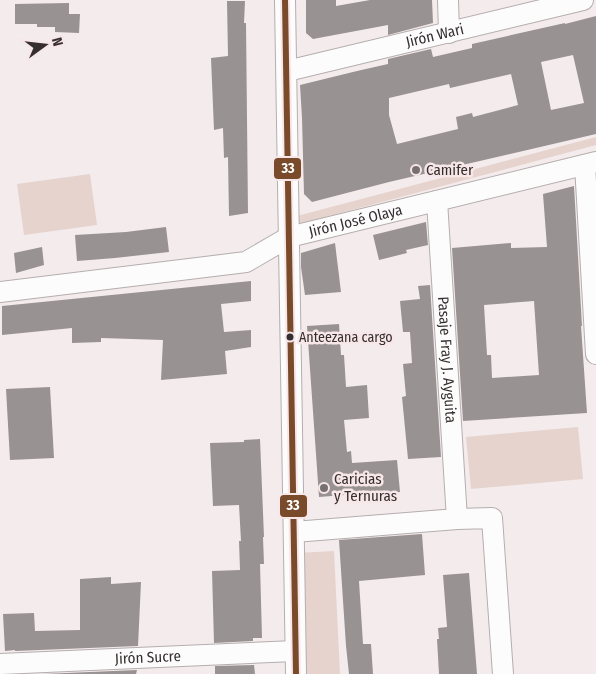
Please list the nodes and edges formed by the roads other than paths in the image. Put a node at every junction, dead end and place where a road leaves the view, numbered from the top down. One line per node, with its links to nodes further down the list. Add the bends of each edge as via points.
1 (285, 0): 5 (street)
2 (448, 0): 4 (street)
3 (584, 0): 4 (street, Jirón Wari)
4 (449, 33): 5 (street, Jirón Wari)
5 (287, 71): 8 (street)
6 (590, 164): 7 (street, Jirón José Olaya); 10 (street)
7 (437, 201): 8 (street, Jirón José Olaya); 11 (street, Pasaje Fray J. Ayguita)
8 (289, 237): 9 (street, Jirón José Olaya, via 246,262); 12 (street)
9 (0, 292)
10 (596, 354)
11 (456, 518): 12 (street); 16 (street, via 492,518)
12 (294, 532): 13 (street)
13 (295, 651): 14 (street, Jirón Sucre); 15 (street)
14 (0, 664)
15 (296, 674)
16 (503, 674)

